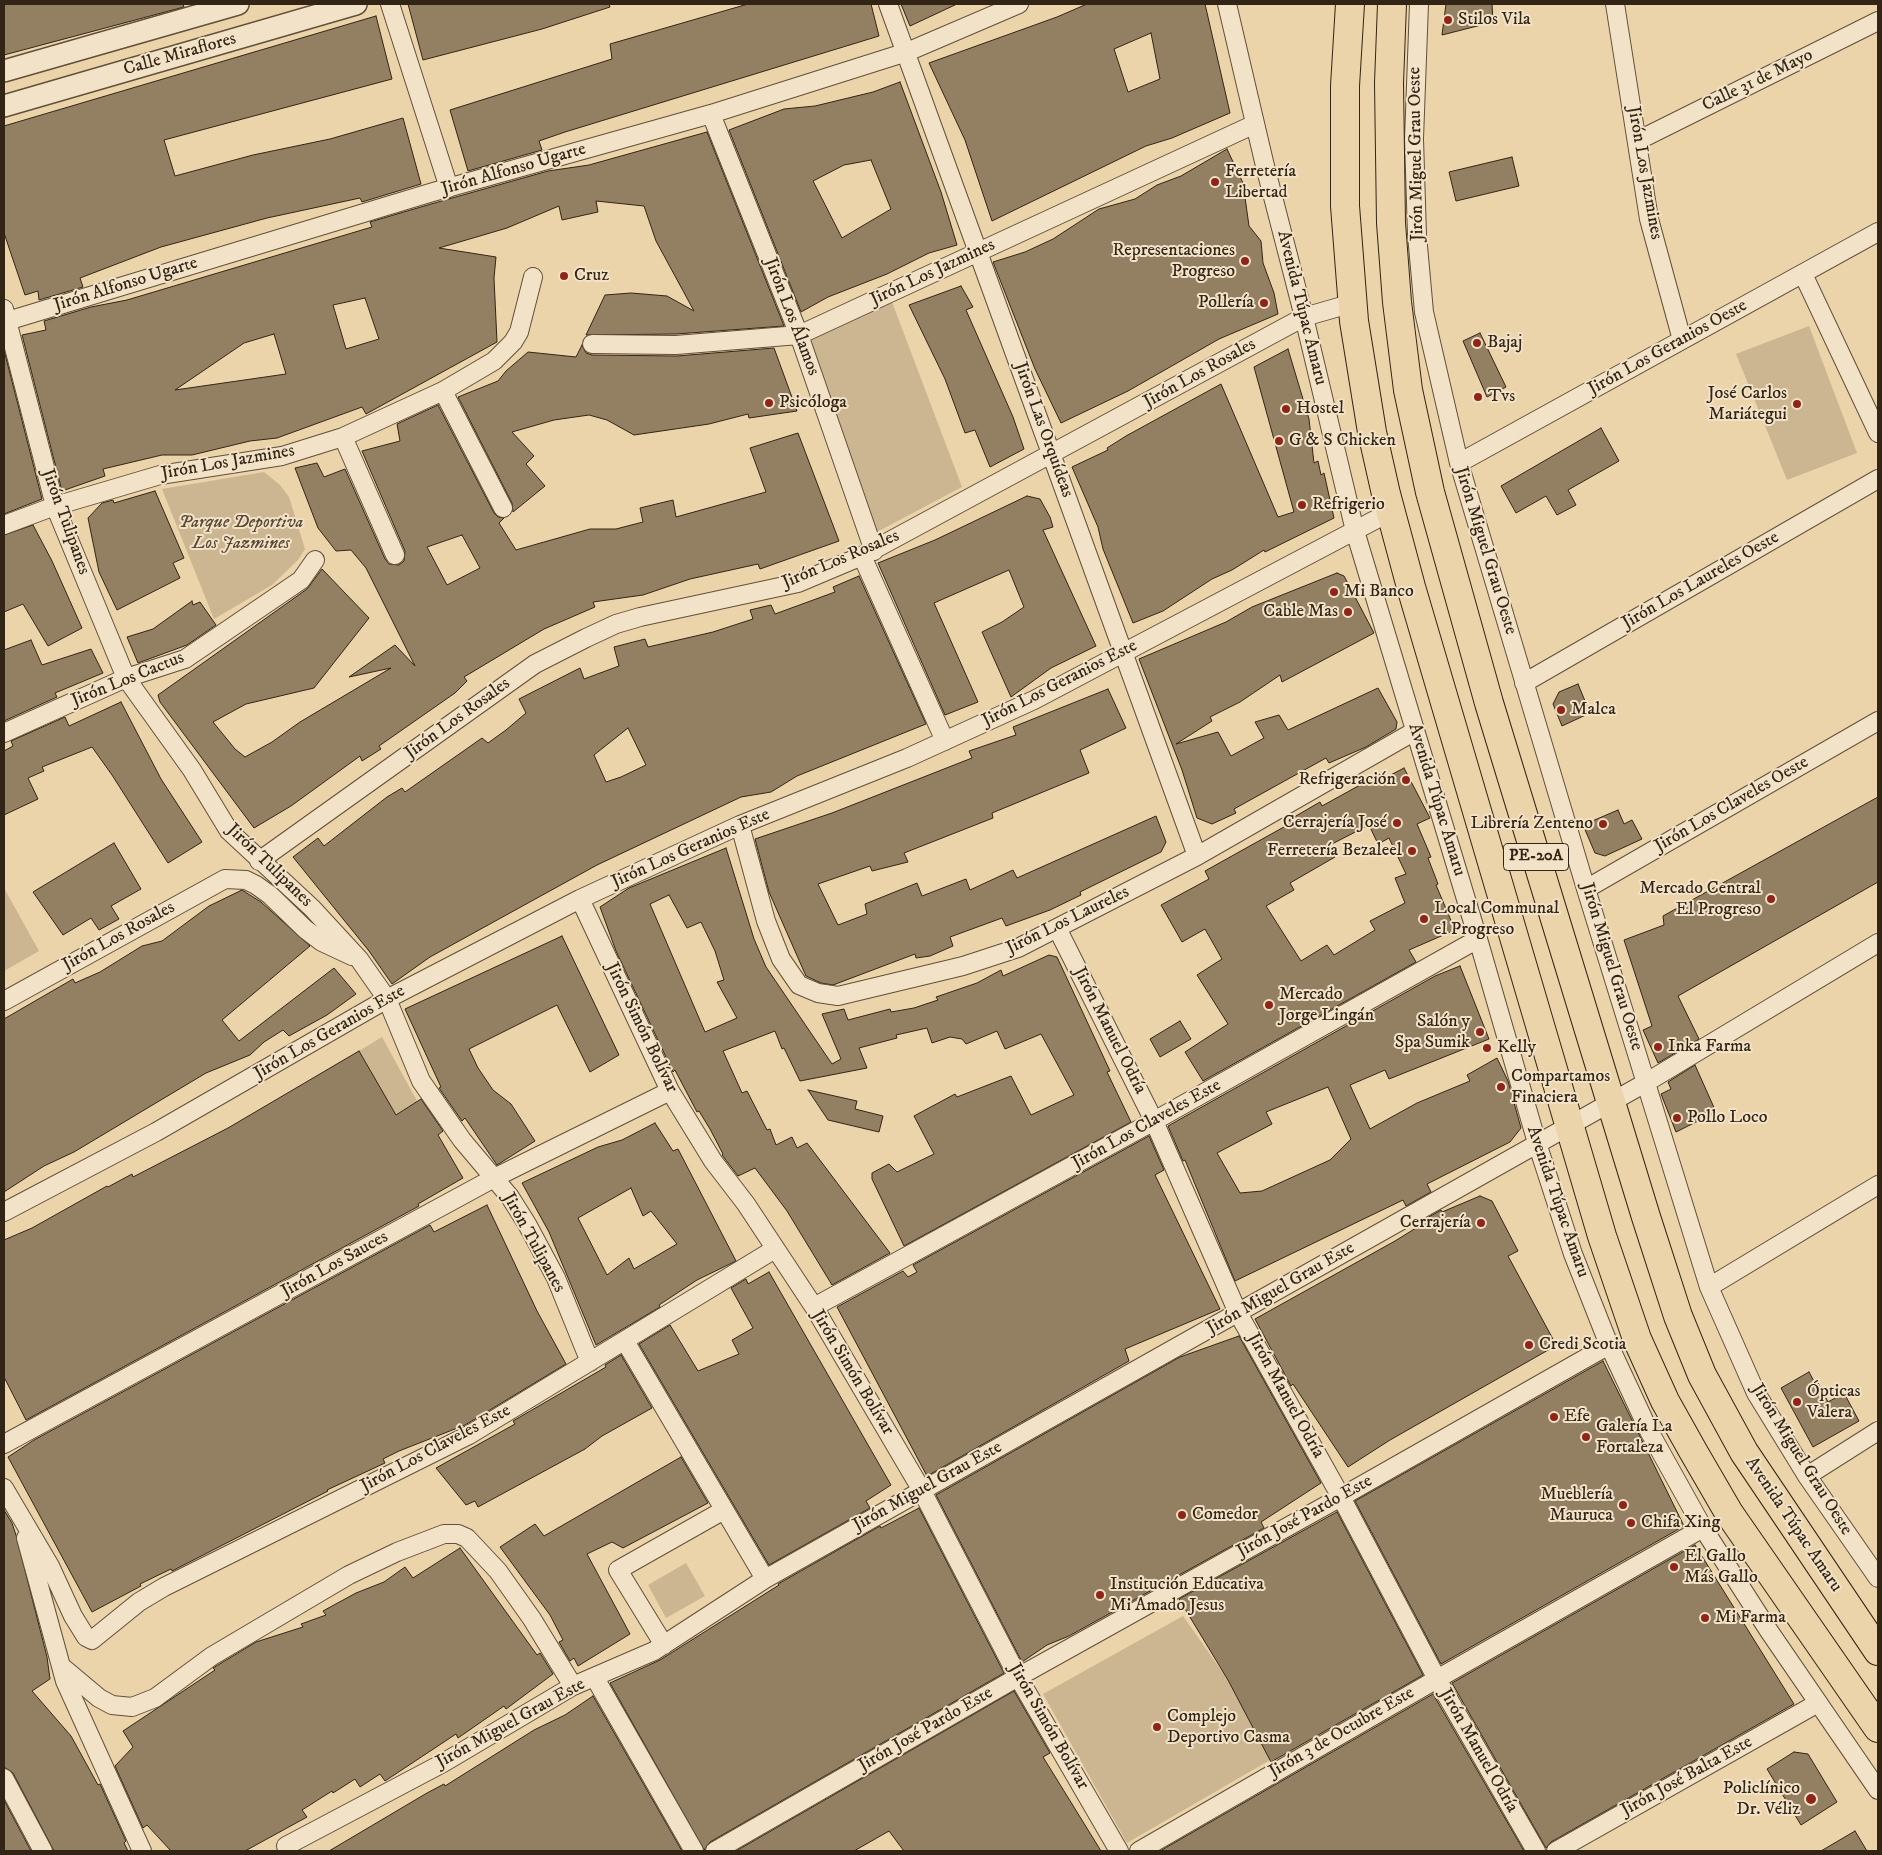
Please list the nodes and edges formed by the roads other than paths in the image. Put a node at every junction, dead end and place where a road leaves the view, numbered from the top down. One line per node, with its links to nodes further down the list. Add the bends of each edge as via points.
1 (238, 4): 13 (street, Calle Miraflores)
2 (356, 4): 14 (street, Calle Miraflores)
3 (390, 4): 18 (street)
4 (888, 4): 12 (street, Jirón Las Orquídeas)
5 (1019, 4): 12 (street, Jirón Alfonso Ugarte)
6 (1228, 4): 16 (street, Avenida Túpac Amaru)
7 (1350, 4): 23 (highway, Avenida Túpac Amaru / PE-20A, via 1344,150)
8 (1392, 4): 63 (highway, Avenida Túpac Amaru / PE-20A, via 1389,83 1391,223 1396,302 1408,390 1430,492 1489,703)
9 (1419, 4): 33 (street, Jirón Miguel Grau Oeste, via 1414,139 1417,235 1424,312)
10 (1615, 4): 17 (street, Jirón Los Jazmines)
11 (1878, 21): 17 (street, Calle 31 de Mayo)
12 (907, 52): 15 (street, Jirón Alfonso Ugarte); 20 (street, Jirón Las Orquídeas)
13 (4, 71)
14 (4, 106)
15 (711, 114): 18 (street, Jirón Alfonso Ugarte); 26 (street, Jirón Los Álamos)
16 (1255, 124): 20 (street, Jirón Los Jazmines); 25 (street, Avenida Túpac Amaru)
17 (1637, 141): 27 (street, Jirón Los Jazmines, via 1649,219)
18 (448, 188): 24 (street, Jirón Alfonso Ugarte)
19 (1878, 232): 21 (street, Jirón Los Geranios Oeste)
20 (979, 252): 26 (street, Jirón Los Jazmines); 32 (street, Jirón Las Orquídeas)
21 (1803, 274): 27 (street, Jirón Los Geranios Oeste); 30 (street)
22 (533, 277): 29 (street, Jirón Los Jazmines, via 519,332 512,342 494,361)
23 (1353, 303): 25 (street, Jirón Los Rosales); 37 (highway, Avenida Túpac Amaru / PE-20A, via 1372,432)
24 (5, 317): 35 (street, Jirón Tulipanes)
25 (1304, 317): 32 (street, Jirón Los Rosales); 39 (street, Avenida Túpac Amaru)
26 (799, 335): 28 (street, Jirón Los Jazmines, via 676,345); 40 (street, Jirón Los Álamos)
27 (1682, 340): 33 (street, Jirón Los Geranios Oeste)
28 (592, 344)
29 (443, 392): 31 (street, Jirón Los Jazmines); 36 (street)
30 (1878, 433)
31 (343, 437): 35 (street, Jirón Los Jazmines, via 282,456 160,475); 41 (street)
32 (1052, 454): 40 (street, Jirón Los Rosales); 43 (street, Jirón Las Orquídeas)
33 (1459, 463): 45 (street, Jirón Miguel Grau Oeste)
34 (1878, 479): 45 (street, Jirón Los Laureles Oeste)
35 (55, 506): 38 (street, Jirón Los Jazmines); 44 (street, Jirón Tulipanes)
36 (503, 508)
37 (1390, 512): 39 (street, Jirón Los Geranios Este); 65 (highway, Avenida Túpac Amaru / PE-20A)
38 (4, 525)
39 (1355, 531): 43 (street, Jirón Los Geranios Este); 47 (street, Avenida Túpac Amaru)
40 (868, 553): 49 (street, Jirón Los Álamos); 52 (street, Jirón Los Rosales, via 798,583 640,617 586,638 535,664)
41 (396, 555)
42 (315, 560): 44 (street, Jirón Los Cactus, via 301,580 185,659)
43 (1123, 652): 49 (street, Jirón Los Geranios Este, via 1034,700); 51 (street, Jirón Las Orquídeas)
44 (126, 678): 48 (street, Jirón Los Cactus); 52 (street, Jirón Tulipanes, via 192,770 229,831)
45 (1524, 683): 53 (street, Jirón Miguel Grau Oeste)
46 (1878, 720): 53 (street, Jirón Los Claveles Oeste)
47 (1414, 731): 51 (street, Jirón Los Laureles); 56 (street, Avenida Túpac Amaru)
48 (4, 733)
49 (945, 741): 50 (street, Jirón Los Geranios Este)
50 (740, 825): 54 (street, Jirón Los Geranios Este); 55 (street, Jirón Los Laureles, via 766,921 781,959 799,985 818,993 838,996 963,966 1018,948)
51 (1197, 856): 55 (street, Jirón Los Laureles)
52 (260, 861): 58 (street, Jirón Tulipanes, via 312,908)
53 (1586, 889): 61 (street, Jirón Miguel Grau Oeste)
54 (580, 899): 59 (street, Jirón Los Geranios Este); 62 (street, Jirón Simón Bolívar)
55 (1056, 928): 64 (street, Jirón Manuel Odría)
56 (1478, 939): 64 (street, Jirón Los Claveles Este); 66 (street, Avenida Túpac Amaru)
57 (1878, 943): 61 (street)
58 (359, 959): 59 (street, Jirón Tulipanes); 60 (street, Jirón Los Rosales, via 322,942 305,930 256,885 246,880 225,879)
59 (387, 999): 67 (street, Jirón Tulipanes, via 421,1081 462,1140); 69 (street, Jirón Los Geranios Este, via 156,1132)
60 (4, 1001)
61 (1646, 1082): 63 (street); 71 (street, Jirón Miguel Grau Oeste)
62 (670, 1091): 67 (street, Jirón Los Sauces); 70 (street, Jirón Simón Bolívar, via 713,1161)
63 (1612, 1101): 65 (street); 89 (highway, Avenida Túpac Amaru / PE-20A, via 1669,1289 1702,1375 1744,1452)
64 (1154, 1121): 72 (street, Jirón Los Claveles Este); 73 (street, Jirón Manuel Odría)
65 (1569, 1125): 66 (street, Jirón Miguel Grau Este); 96 (highway, Avenida Túpac Amaru / PE-20A, via 1637,1339 1665,1401 1729,1513)
66 (1537, 1144): 73 (street, Jirón Miguel Grau Este); 75 (street, Avenida Túpac Amaru, via 1573,1254)
67 (494, 1178): 76 (street, Jirón Tulipanes, via 510,1197 552,1270); 78 (street, Jirón Los Sauces)
68 (1878, 1185): 71 (street)
69 (4, 1212)
70 (776, 1250): 72 (street, Jirón Simón Bolívar); 74 (street, Jirón Los Claveles Este)
71 (1709, 1287): 79 (street, Jirón Miguel Grau Oeste, via 1756,1393)
72 (814, 1307): 81 (street, Jirón Simón Bolívar)
73 (1238, 1313): 81 (street, Jirón Miguel Grau Este); 82 (street, Jirón Manuel Odría)
74 (625, 1341): 76 (street, Jirón Los Claveles Este); 83 (street)
75 (1609, 1345): 82 (street, Jirón José Pardo Este); 85 (street, Avenida Túpac Amaru, via 1649,1430)
76 (590, 1362): 84 (street, Jirón Los Claveles Este, via 469,1435 164,1587 139,1602 92,1640 86,1637 73,1616 50,1566)
77 (1878, 1431): 79 (street)
78 (4, 1444)
79 (1807, 1476): 86 (street, Jirón Miguel Grau Oeste)
80 (4, 1488): 84 (street)
81 (921, 1489): 87 (street, Jirón Miguel Grau Este); 91 (street, Jirón Simón Bolívar)
82 (1341, 1498): 91 (street, Jirón José Pardo Este); 93 (street, Jirón Manuel Odría)
83 (724, 1510): 87 (street); 88 (street, via 618,1570)
84 (21, 1518): 90 (street)
85 (1704, 1528): 93 (street, Jirón 3 de Octubre Este); 95 (street, Avenida Túpac Amaru, via 1768,1631)
86 (1878, 1578)
87 (765, 1580): 88 (street, Jirón Miguel Grau Este)
88 (664, 1645): 92 (street, Jirón Miguel Grau Este)
89 (1878, 1651)
90 (62, 1668): 94 (street, via 99,1698 112,1705 132,1707 155,1698 212,1656 349,1574 444,1534 458,1534 467,1538 498,1571 532,1619); 101 (street, via 88,1737)
91 (1018, 1677): 103 (street, Jirón José Pardo Este); 104 (street, Jirón Simón Bolívar)
92 (595, 1678): 94 (street, Jirón Miguel Grau Este); 102 (street)
93 (1436, 1679): 105 (street, Jirón 3 de Octubre Este); 106 (street, Jirón Manuel Odría)
94 (572, 1686): 99 (street, Jirón Miguel Grau Este, via 443,1763)
95 (1818, 1703): 98 (street, Avenida Túpac Amaru); 107 (street, Jirón José Balta Este)
96 (1878, 1728)
97 (4, 1778): 100 (street)
98 (1878, 1790)
99 (287, 1849)
100 (43, 1851)
101 (142, 1851)
102 (694, 1851)
103 (715, 1851)
104 (1119, 1851)
105 (1139, 1851)
106 (1536, 1851)
107 (1556, 1851)

